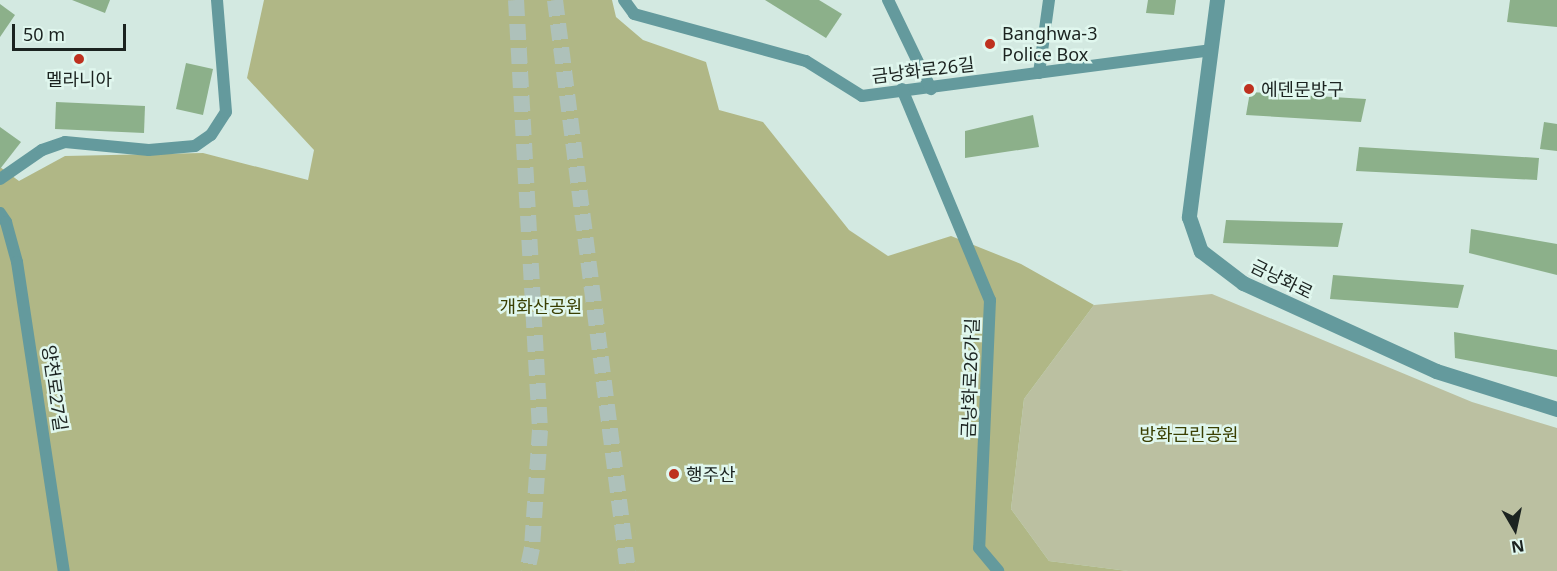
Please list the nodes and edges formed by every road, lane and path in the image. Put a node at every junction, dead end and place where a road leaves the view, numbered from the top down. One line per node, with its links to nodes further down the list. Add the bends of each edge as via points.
1 (217, 0): 10 (street, via 226,112 211,135 195,146 149,150 64,142 42,150)
2 (624, 0): 8 (street, 금낭화로26길, via 634,14 806,61 862,96)
3 (888, 0): 9 (street)
4 (1049, 0): 7 (street)
5 (1217, 0): 6 (street, 금낭화로)
6 (1210, 50): 7 (street, 금낭화로26길); 12 (street, 금낭화로, via 1189,217 1201,251 1242,283 1436,371)
7 (1039, 73): 9 (street, 금낭화로26길)
8 (902, 89): 9 (street, 금낭화로26길); 14 (street, 금낭화로26가길, via 990,300 979,548)
9 (931, 89)
10 (0, 179)
11 (0, 213): 13 (street, 양천로27길, via 17,262)
12 (1557, 409)
13 (64, 571)
14 (998, 571)

